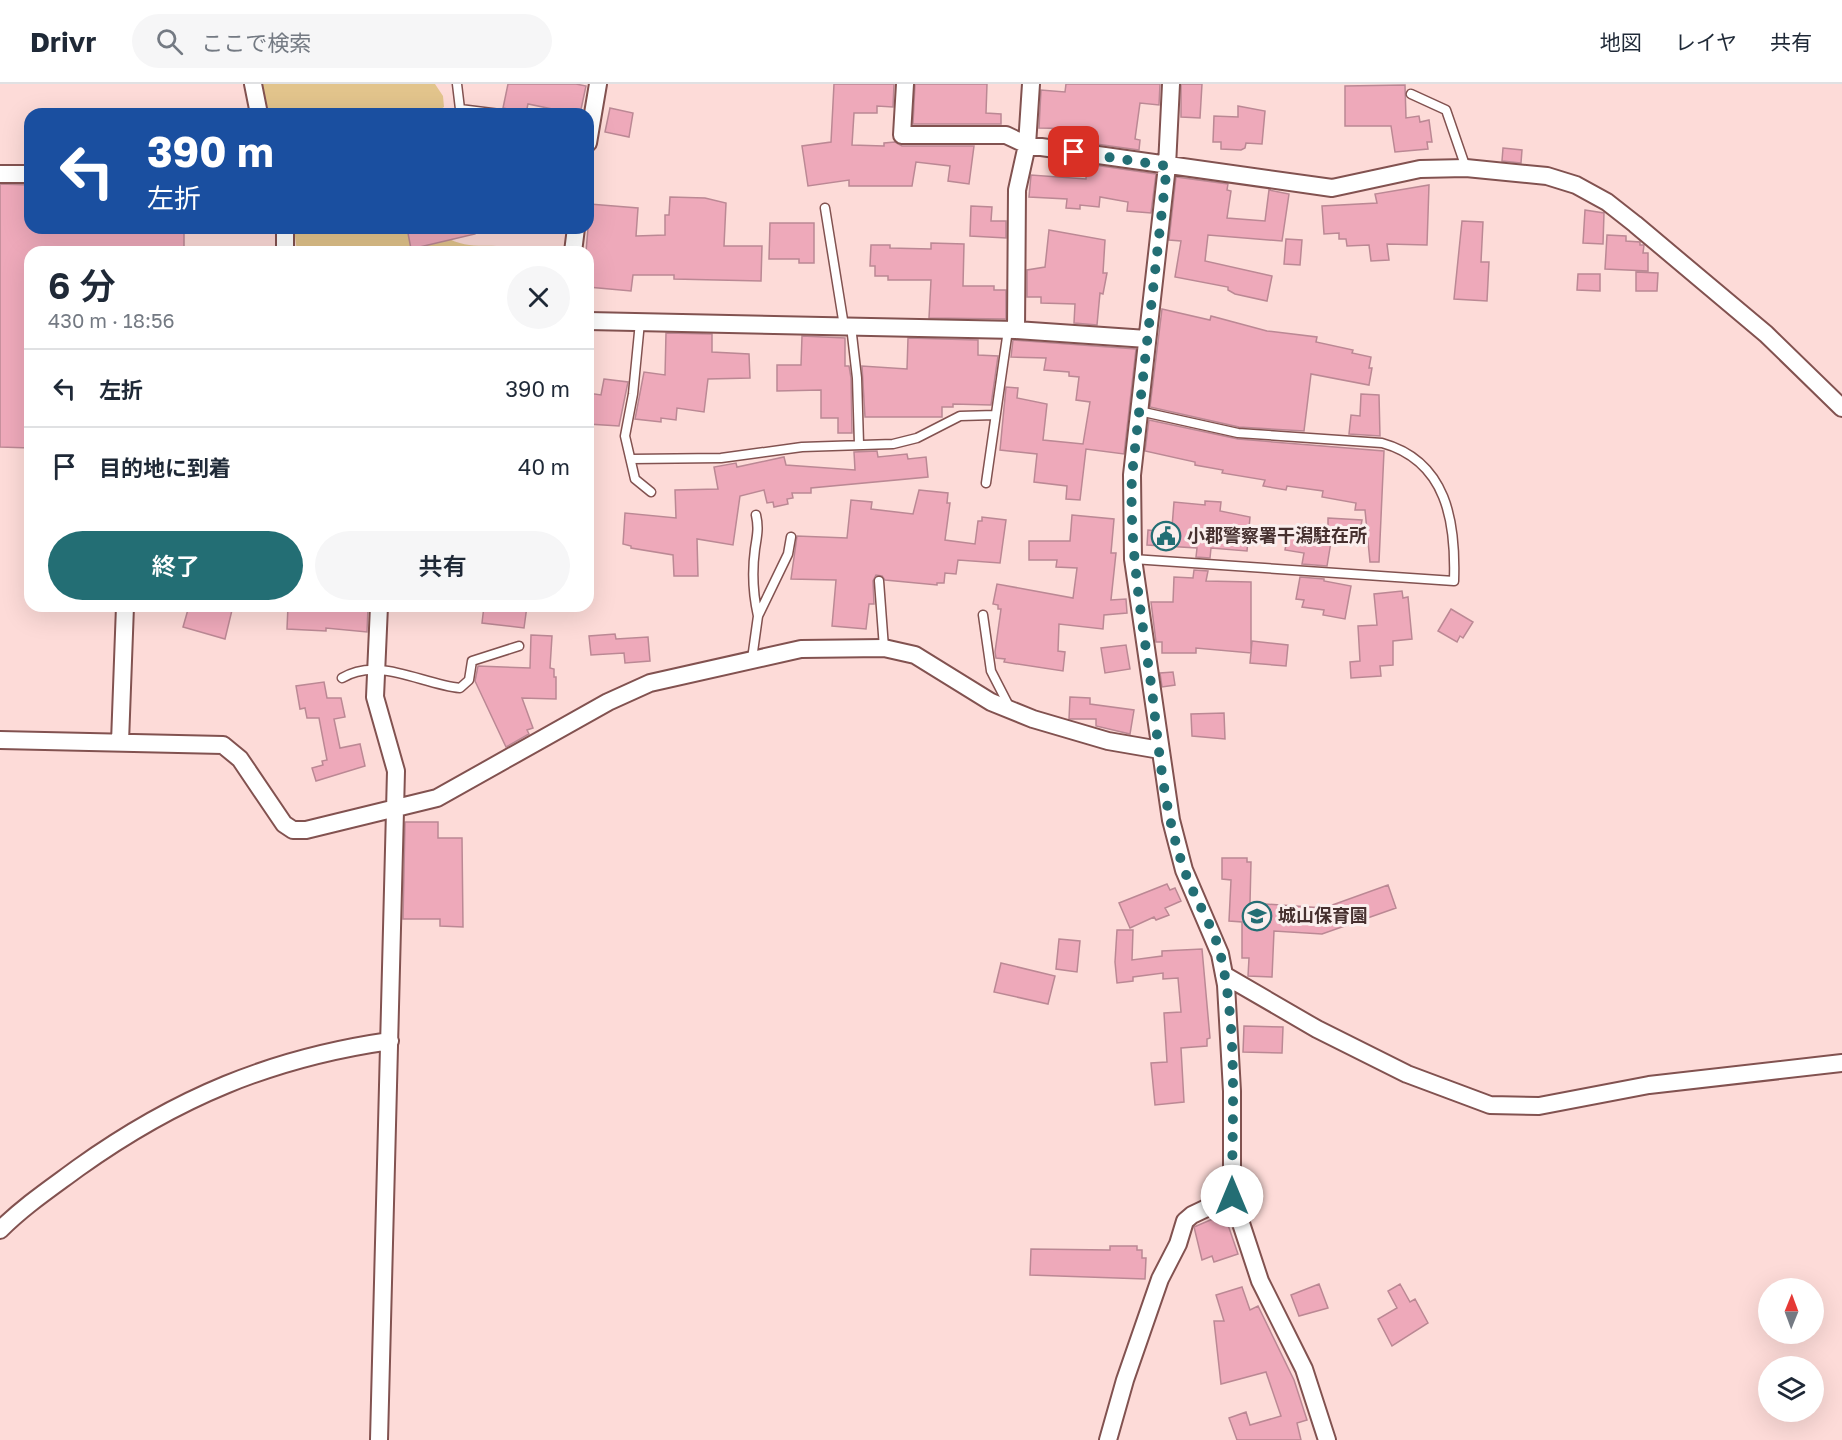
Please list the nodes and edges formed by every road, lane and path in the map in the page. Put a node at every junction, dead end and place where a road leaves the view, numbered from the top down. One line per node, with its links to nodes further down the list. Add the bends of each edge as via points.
1 (253, 84): 8 (street)
2 (457, 84): 9 (lane)
3 (598, 84): 10 (street)
4 (905, 84): 11 (street, via 902,135 1006,135)
5 (1031, 84): 11 (street)
6 (1171, 84): 12 (street)
7 (1411, 94): 13 (lane, via 1446,110)
8 (258, 108)
9 (458, 108)
10 (594, 108)
11 (1027, 145): 12 (street); 20 (street, via 1017,190)
12 (1167, 166): 13 (street, via 1332,188 1420,169); 21 (street)
13 (1466, 168): 22 (street, via 1547,176 1576,185 1607,202 1700,276)
14 (0, 174): 15 (street)
15 (24, 174)
16 (825, 208): 19 (lane)
17 (594, 321): 18 (street)
18 (640, 322): 19 (street); 26 (lane, via 625,436)
19 (848, 326): 20 (street); 25 (lane, via 857,378)
20 (1012, 330): 21 (street); 24 (lane)
21 (1147, 339): 23 (street)
22 (1842, 408)
23 (1139, 411): 31 (street, via 1130,519); 31 (lane, via 1238,433 1382,443 1400,448 1419,461 1451,513 1454,581)
24 (995, 415): 25 (lane, via 960,416 916,438 892,444); 27 (lane)
25 (859, 444): 26 (lane, via 722,458)
26 (631, 459): 28 (lane, via 634,479)
27 (986, 483)
28 (651, 492)
29 (756, 515): 36 (lane, via 759,530 753,597)
30 (790, 537): 36 (lane, via 788,554)
31 (1133, 559): 45 (street)
32 (879, 581): 38 (lane)
33 (125, 612): 44 (street)
34 (379, 612): 40 (street)
35 (983, 615): 42 (lane, via 991,671)
36 (758, 616): 39 (lane)
37 (519, 646): 40 (lane, via 472,661 469,680 460,688)
38 (884, 648): 39 (street, via 801,649); 42 (street, via 915,655)
39 (752, 659): 46 (street, via 650,683 608,702 446,793)
40 (375, 668): 41 (lane, via 354,671); 46 (street, via 375,697 396,771)
41 (342, 678)
42 (1012, 711): 45 (street, via 1108,741)
43 (0, 740): 44 (street)
44 (120, 742): 46 (street, via 223,745 240,759 284,824 293,830 349,822)
45 (1160, 750): 47 (street, via 1184,870 1205,914)
46 (393, 808): 48 (street)
47 (1224, 975): 49 (street, via 1317,1029 1407,1074 1490,1105 1539,1106 1649,1086); 50 (street, via 1232,1091)
48 (390, 1041): 51 (street, via 287,1061 181,1103 99,1153 29,1203); 52 (street)
49 (1842, 1063)
50 (1232, 1196): 53 (street, via 1185,1221 1160,1279); 54 (street, via 1260,1281 1304,1369)
51 (0, 1230)
52 (379, 1440)
53 (1108, 1440)
54 (1327, 1440)

